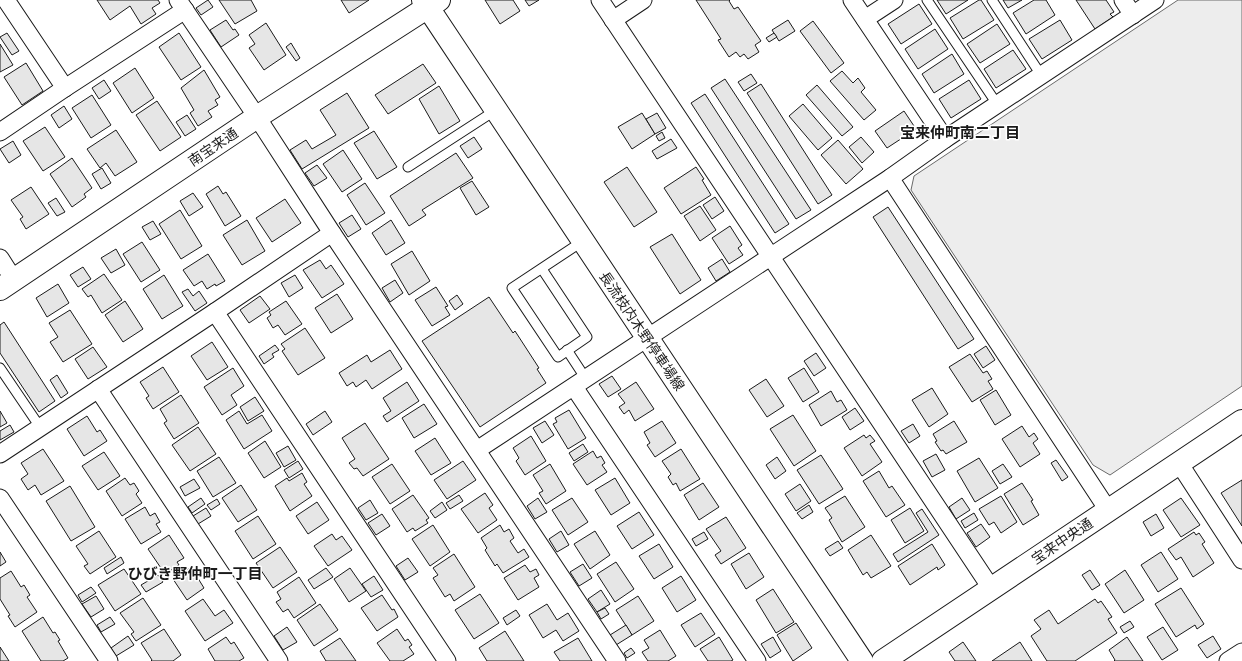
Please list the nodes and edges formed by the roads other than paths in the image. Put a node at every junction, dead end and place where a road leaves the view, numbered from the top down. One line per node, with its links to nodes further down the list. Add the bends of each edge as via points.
1 (6, 0): 16 (street)
2 (600, 0): 14 (street)
3 (643, 0): 14 (street)
4 (852, 0): 13 (street)
5 (894, 0): 13 (street)
6 (927, 0): 17 (lane)
7 (992, 0): 15 (lane)
8 (1123, 0): 12 (street)
9 (1155, 0): 12 (street)
10 (430, 2): 18 (street, 長流枝内木野停車場線); 19 (street, 南宝来通)
11 (181, 5): 16 (street); 19 (street)
12 (1133, 15): 15 (street)
13 (865, 19): 21 (street)
14 (613, 20): 26 (street)
15 (1041, 75): 17 (street)
16 (65, 88): 20 (street)
17 (997, 104): 21 (street)
18 (496, 110): 22 (lane); 25 (street, 長流枝内木野停車場線)
19 (257, 117): 24 (street); 29 (street, 南宝来通)
20 (0, 132)
21 (945, 139): 23 (street)
22 (408, 167)
23 (890, 178): 26 (street); 42 (street)
24 (332, 233): 30 (street); 38 (street)
25 (583, 241): 28 (lane); 31 (street, 長流枝内木野停車場線)
26 (770, 257): 31 (street); 44 (street)
27 (0, 258): 29 (street)
28 (542, 269): 32 (lane, via 587,337); 32 (lane, via 512,288 558,357)
29 (7, 284)
30 (215, 312): 35 (street); 48 (street)
31 (647, 338): 34 (street); 51 (street, 長流枝内木野停車場線)
32 (567, 350): 34 (lane)
33 (0, 368): 37 (lane)
34 (580, 383): 38 (street); 50 (street)
35 (98, 389): 37 (street); 47 (street)
36 (1242, 421): 40 (street, 宝来中央通)
37 (40, 427): 39 (street)
38 (477, 450): 49 (street)
39 (0, 454)
40 (1179, 463): 42 (street, 宝来中央通); 43 (street)
41 (0, 498): 46 (street)
42 (1108, 510): 44 (street, 宝来中央通)
43 (1242, 560)
44 (991, 588): 52 (street, 宝来中央通)
45 (1242, 652): 53 (street)
46 (109, 661)
47 (279, 661)
48 (447, 661)
49 (616, 661)
50 (757, 661)
51 (862, 661)
52 (883, 661)
53 (1228, 661)

